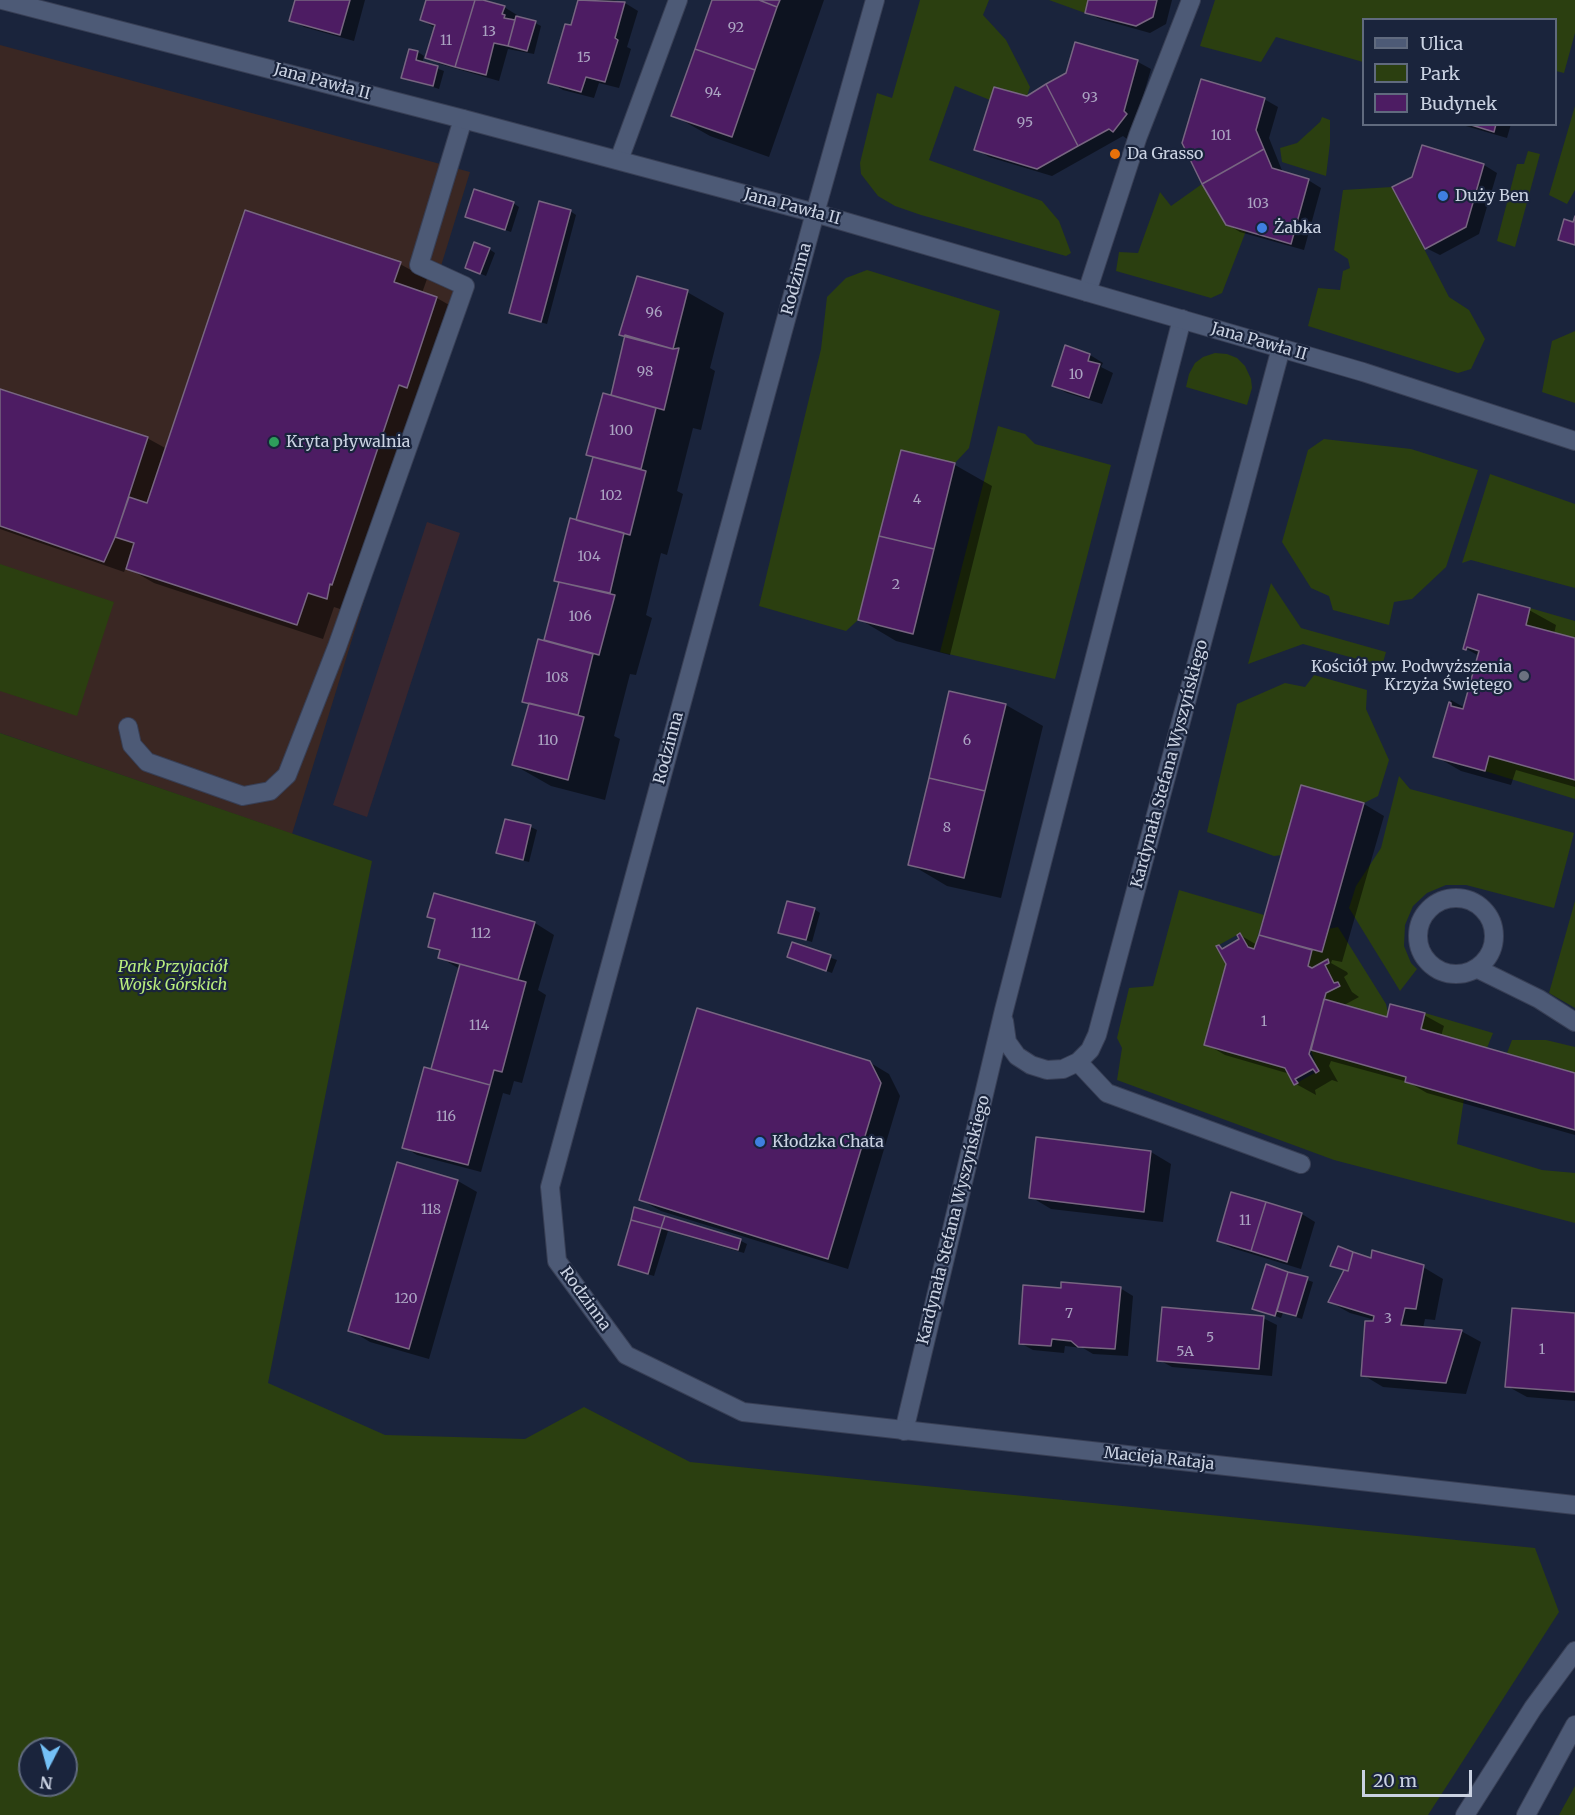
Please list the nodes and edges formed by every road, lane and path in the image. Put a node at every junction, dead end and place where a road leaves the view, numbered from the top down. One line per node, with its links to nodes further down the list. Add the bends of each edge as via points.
1 (2, 0): 5 (street, Jana Pawła II)
2 (678, 0): 6 (street)
3 (875, 0): 7 (street, Rodzinna)
4 (1191, 0): 8 (street, via 1138,135)
5 (463, 119): 6 (street, Jana Pawła II); 12 (street, via 419,265 465,286 337,647 287,775 270,791 243,796 147,762 132,746)
6 (619, 160): 7 (street, Jana Pawła II)
7 (815, 213): 8 (street, Jana Pawła II); 18 (street, Rodzinna, via 550,1187 557,1262 626,1356)
8 (1087, 292): 9 (street, Jana Pawła II)
9 (1182, 319): 10 (street, Jana Pawła II); 14 (street, Kardynała Stefana Wyszyńskiego)
10 (1281, 348): 11 (street, Jana Pawła II); 16 (street, Kardynała Stefana Wyszyńskiego, via 1097,1035)
11 (1575, 441)
12 (128, 727)
13 (1476, 968): 13 (street, via 1487,958 1493,944 1488,915 1464,899 1449,898 1435,904 1424,914 1418,928 1423,957 1448,974 1463,974); 15 (street)
14 (1004, 1010): 16 (street, Kardynała Stefana Wyszyńskiego, via 1007,1042 1017,1056 1047,1070 1063,1069); 19 (street, Kardynała Stefana Wyszyńskiego)
15 (1575, 1022)
16 (1078, 1062): 17 (street, via 1107,1092)
17 (1301, 1164)
18 (743, 1412): 19 (street, Macieja Rataja)
19 (904, 1431): 20 (street, Macieja Rataja)
20 (1575, 1504)
21 (1575, 1651): 23 (street, via 1533,1708)
22 (1575, 1725): 24 (street)
23 (1465, 1815)
24 (1526, 1815)

